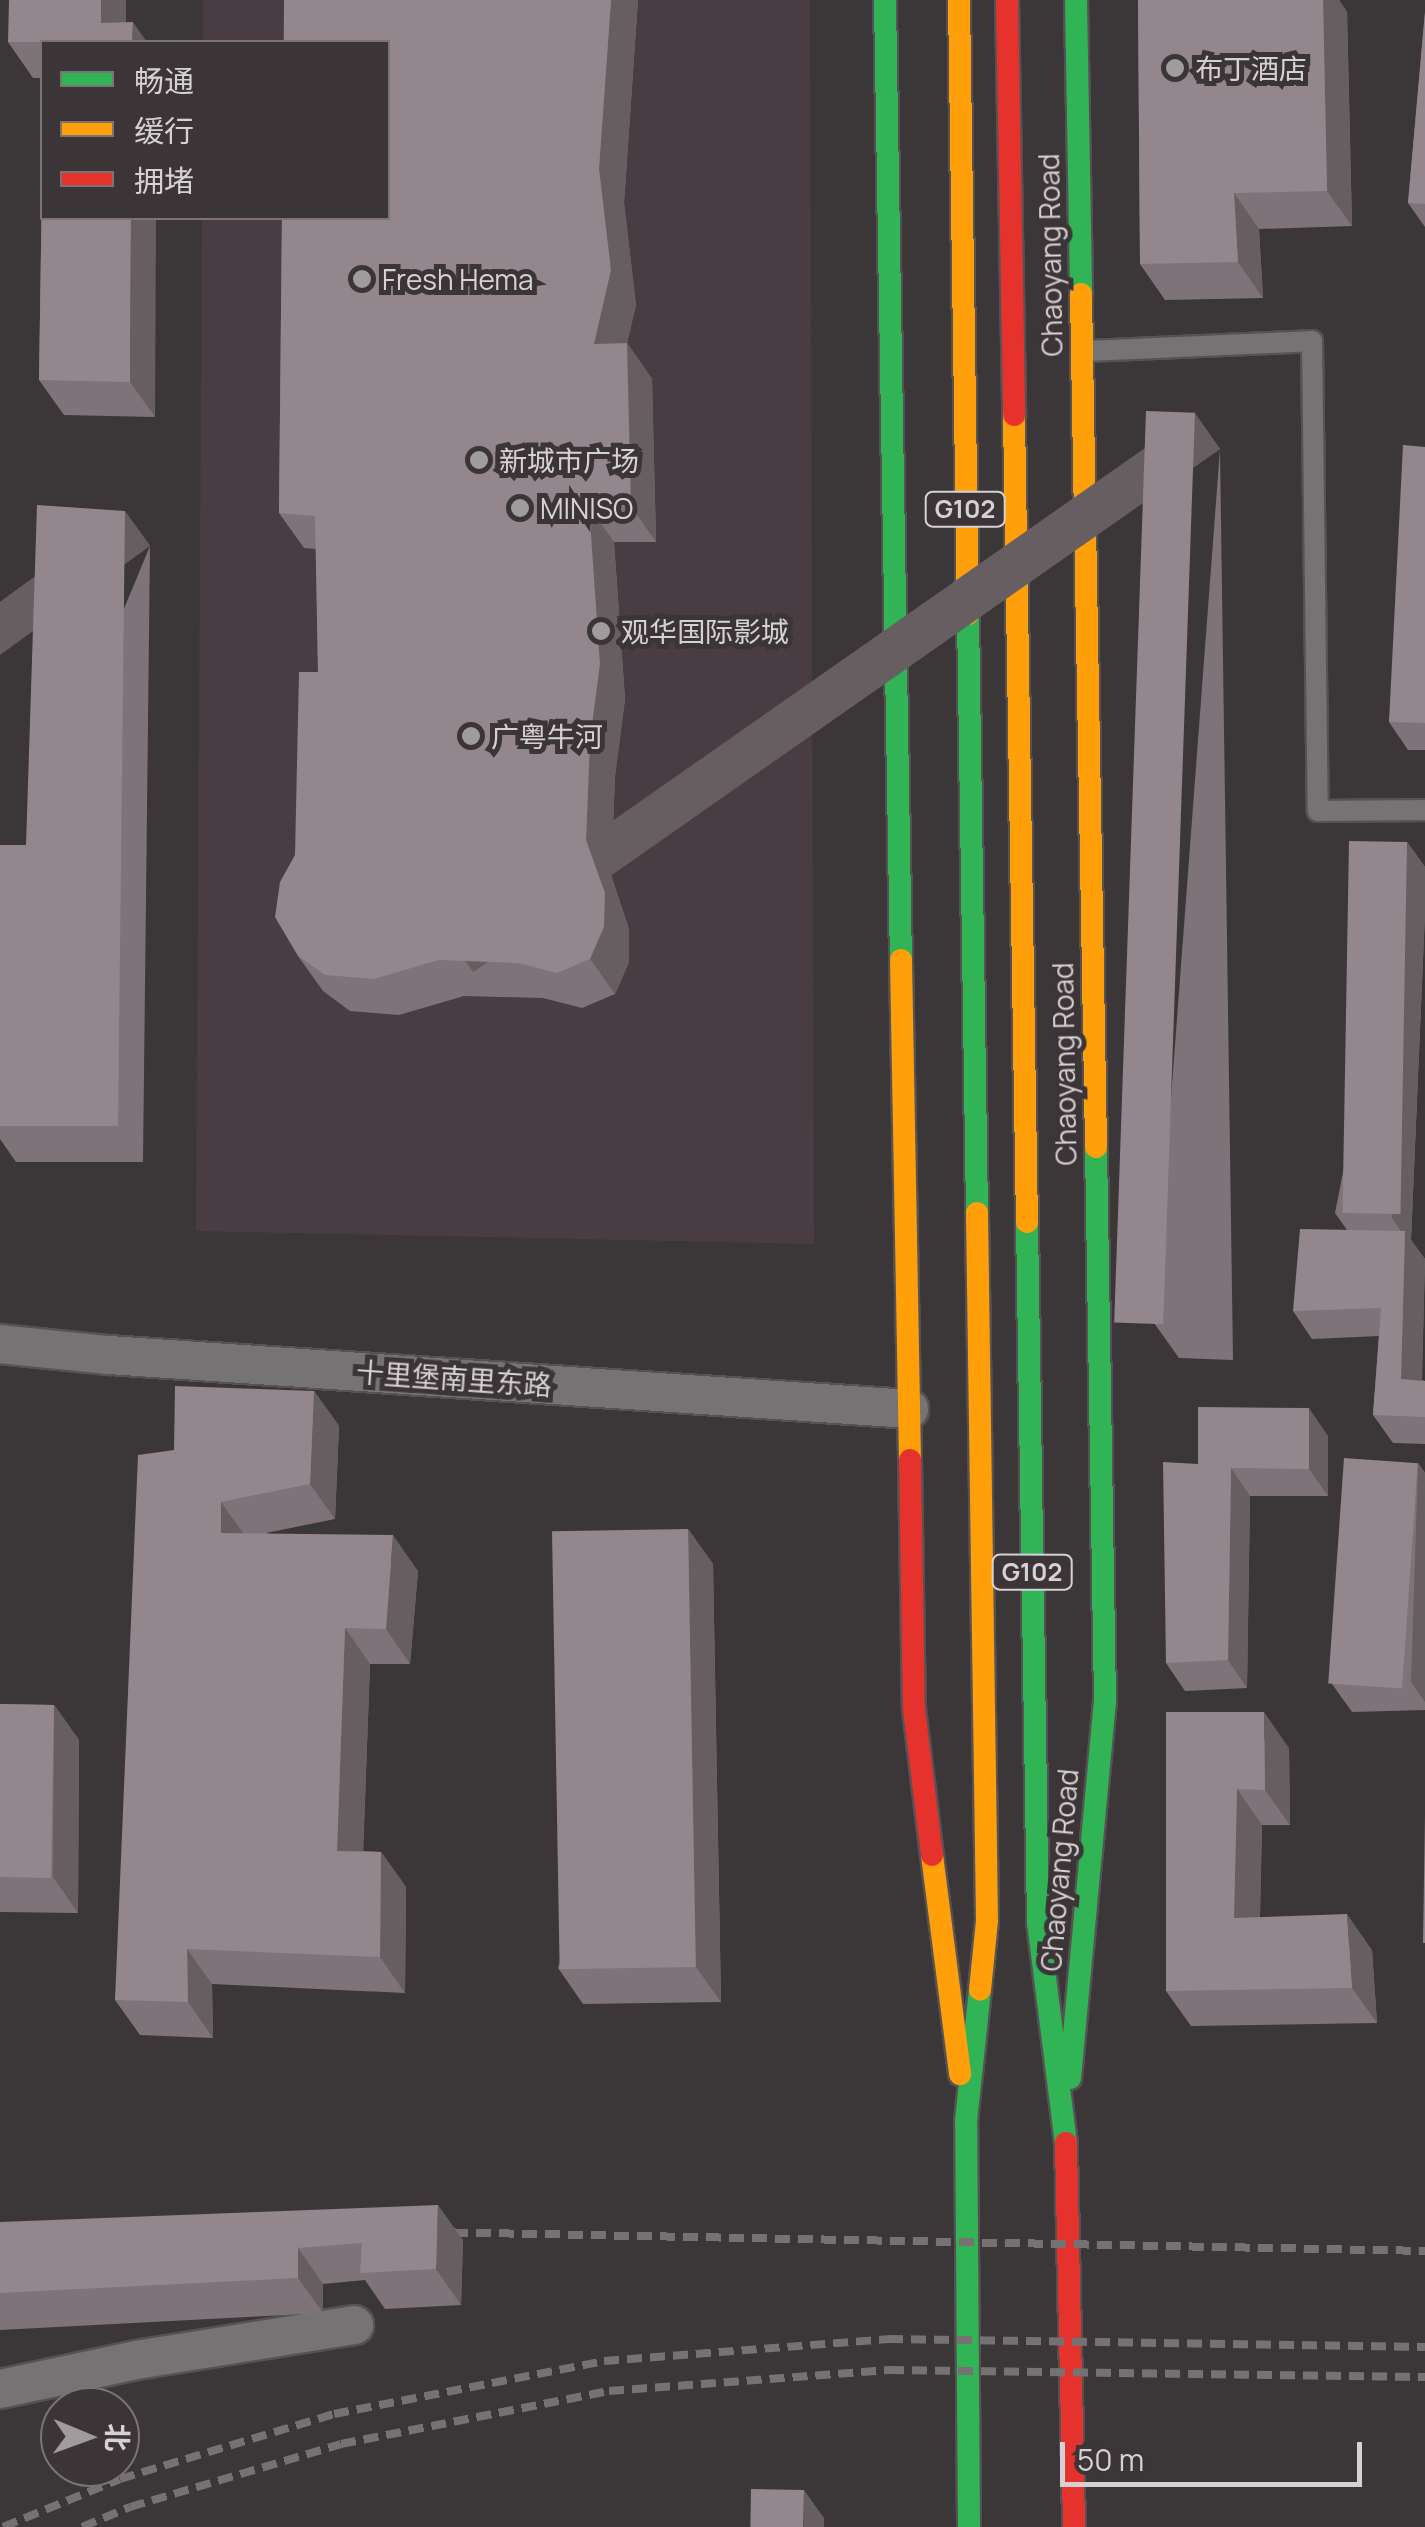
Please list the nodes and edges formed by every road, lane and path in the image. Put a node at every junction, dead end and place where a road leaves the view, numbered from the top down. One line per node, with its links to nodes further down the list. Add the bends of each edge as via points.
1 (885, 0): 10 (main road, via 912,1018)
2 (959, 0): 8 (main road, G102)
3 (1006, 0): 7 (main road, Chaoyang Road / G102)
4 (1076, 0): 5 (main road, Chaoyang Road)
5 (1082, 352): 6 (lane, via 1312,341 1318,811); 12 (main road, Chaoyang Road, via 1084,1016 1105,1701)
6 (1425, 810)
7 (1032, 1017): 8 (main road); 12 (main road, Chaoyang Road / G102, via 1038,1922)
8 (963, 1018): 11 (main road, G102, via 987,1921)
9 (0, 1344): 10 (street, 十里堡南里东路)
10 (909, 1408): 11 (main road, via 914,1708)
11 (966, 2121): 15 (main road, G102)
12 (1066, 2126): 16 (main road, Chaoyang Road / G102)
13 (354, 2326): 14 (street)
14 (0, 2389)
15 (969, 2527)
16 (1074, 2527)

